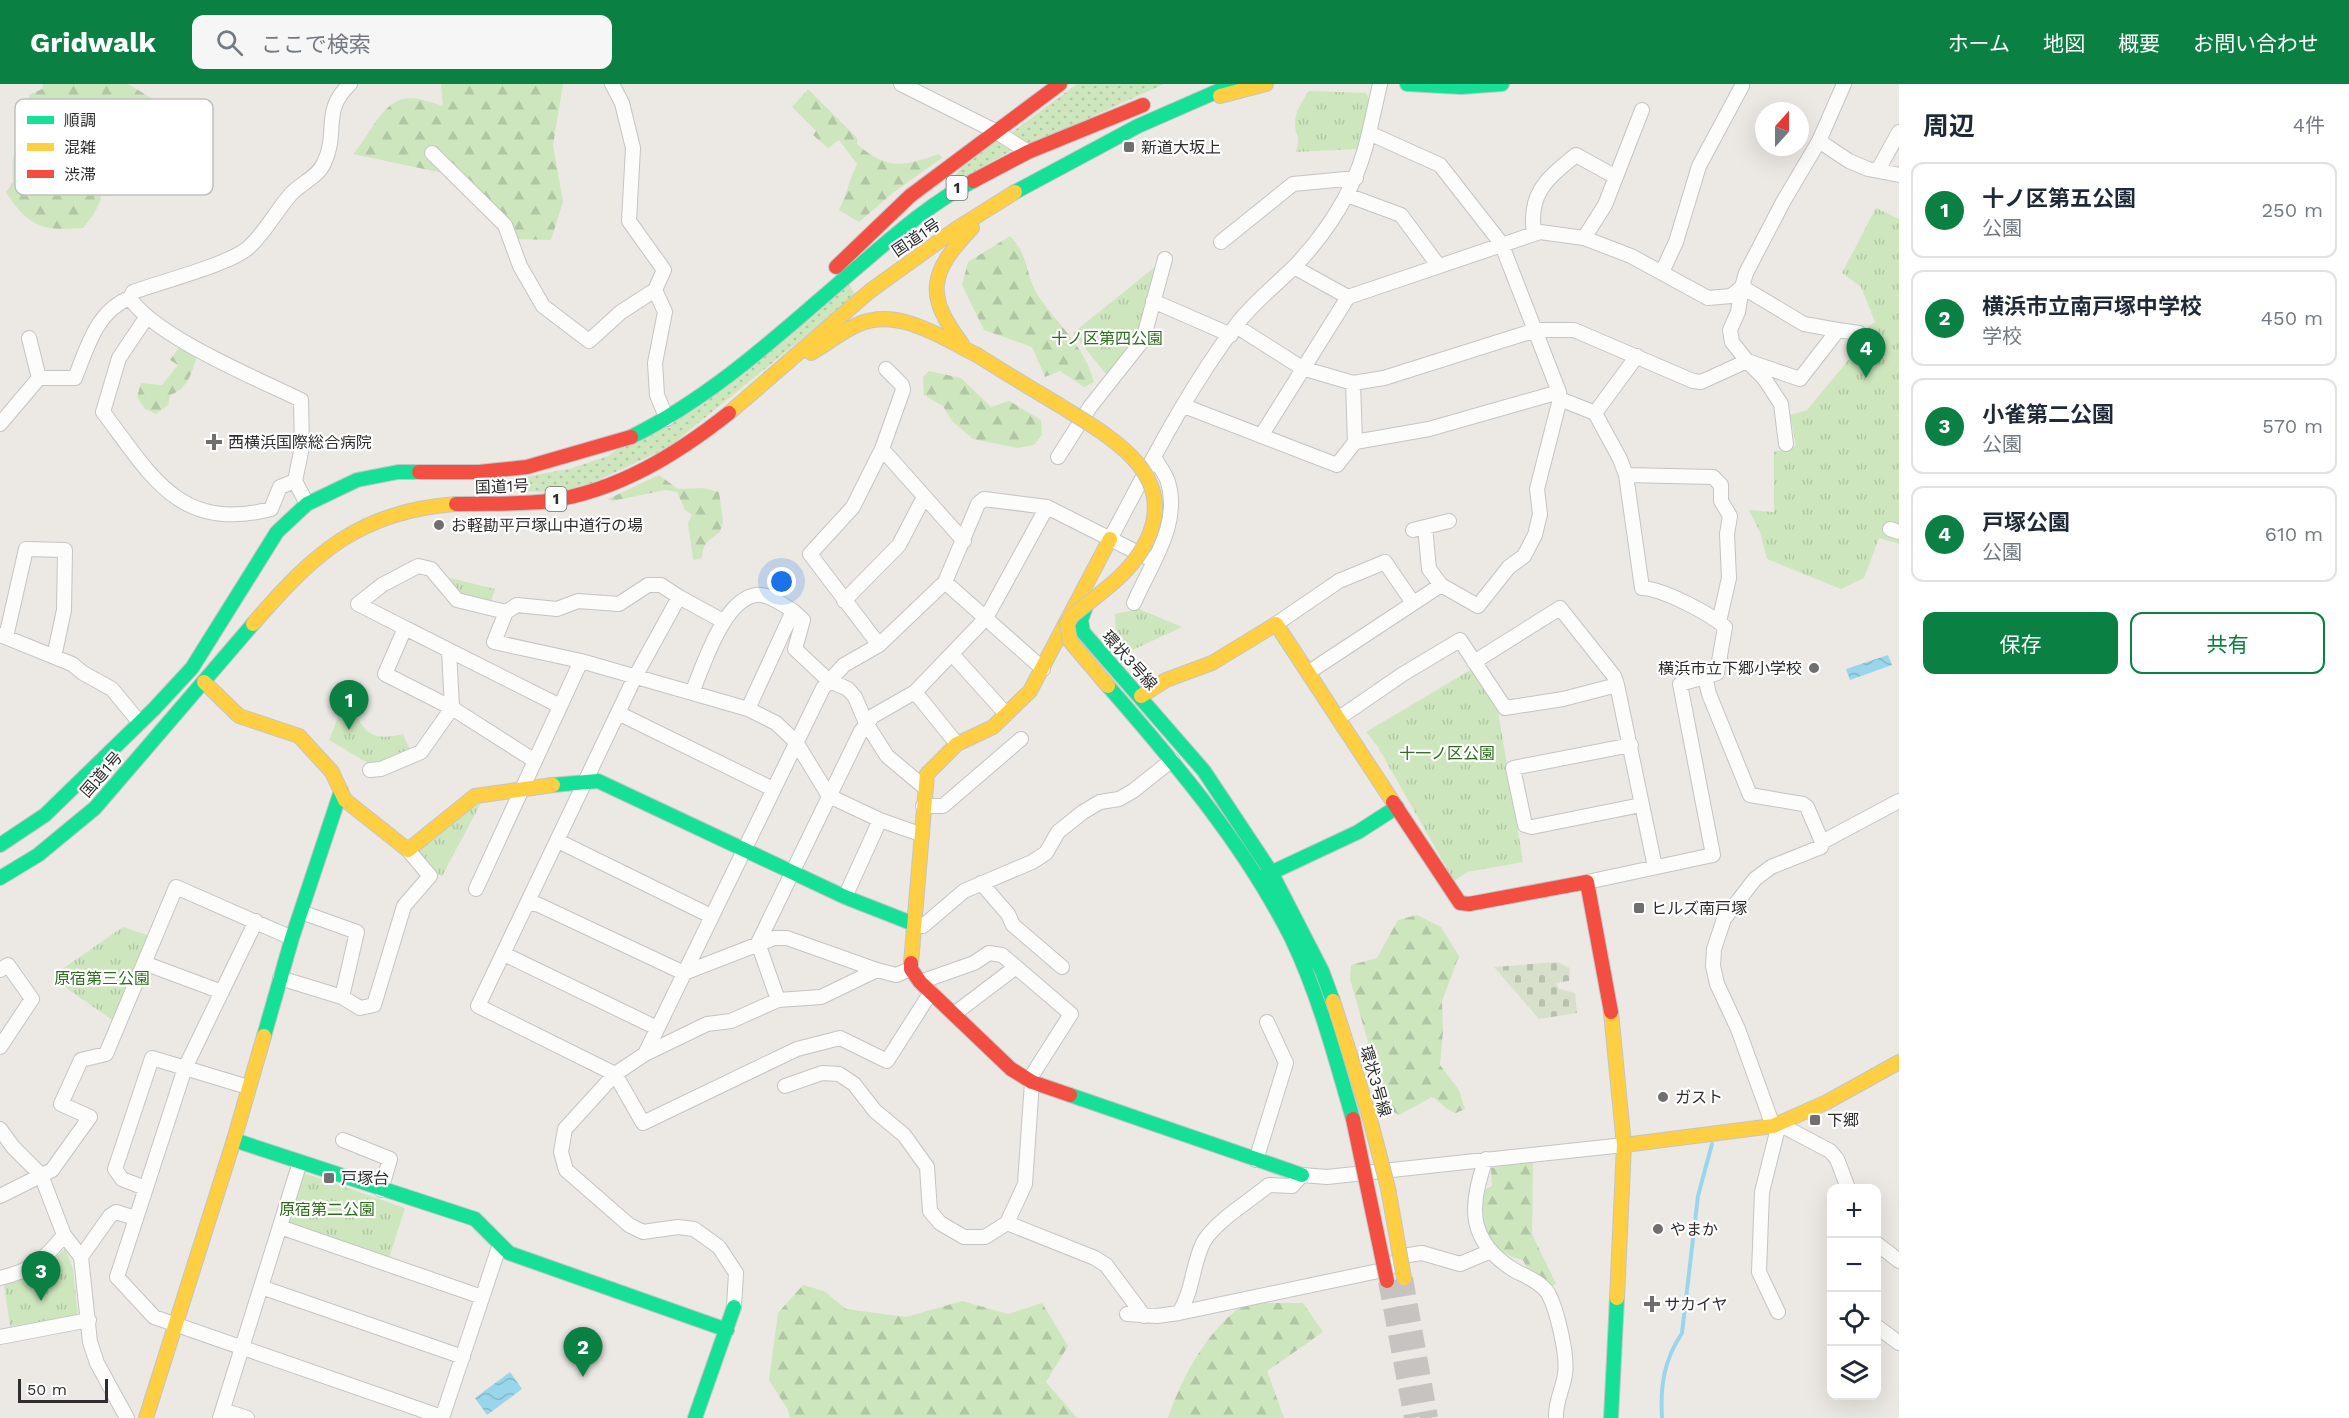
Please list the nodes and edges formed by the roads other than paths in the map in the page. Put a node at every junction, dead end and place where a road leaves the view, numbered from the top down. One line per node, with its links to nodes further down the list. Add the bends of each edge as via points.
1 (350, 84): 38 (street, via 338,96 331,118 331,150 321,170 298,187 247,249 133,292)
2 (612, 84): 36 (street, via 622,103 633,148 630,221 664,270)
3 (901, 84): 15 (street)
4 (1060, 84): 15 (main road, 国道1号 / 1)
5 (1234, 84): 13 (main road, 1)
6 (1266, 84): 13 (main road, 1)
7 (1380, 84): 17 (street)
8 (1407, 84): 9 (main road)
9 (1502, 84)
10 (1844, 84): 18 (street)
11 (1742, 86): 34 (street, via 1699,166)
12 (1153, 101): 19 (main road, 国道1号 / 1)
13 (1177, 107): 26 (main road, 国道1号 / 1, via 1079,154)
14 (1642, 110): 23 (street)
15 (995, 131): 19 (street); 47 (main road, 国道1号 / 1, via 876,226)
16 (1899, 132): 21 (street)
17 (1370, 133): 24 (street); 30 (street, via 1440,165)
18 (1819, 141): 21 (street, via 1849,161); 35 (street, via 1783,202)
19 (1029, 152): 47 (main road, 国道1号 / 1, via 976,177 933,204)
20 (432, 153): 36 (street, via 505,225 520,266 543,306 589,341 621,312)
21 (1878, 170): 22 (street)
22 (1899, 175)
23 (1614, 176): 27 (street, via 1576,155 1541,185 1532,220); 28 (street, via 1605,204)
24 (1356, 178): 25 (street); 29 (street, via 1293,184)
25 (1347, 195): 32 (street, via 1401,215); 33 (street, via 1327,229)
26 (994, 205): 46 (main road, via 949,250 935,279 937,307 950,330); 50 (main road, 国道1号 / 1, via 905,264)
27 (1534, 233): 28 (street); 30 (street)
28 (1584, 238): 34 (street)
29 (1221, 242)
30 (1501, 243): 32 (street); 42 (street)
31 (1165, 259): 39 (street)
32 (1438, 265): 37 (street)
33 (1294, 267): 37 (street); 41 (street, via 1261,295)
34 (1662, 272): 35 (street, via 1708,298 1731,296)
35 (1742, 287): 43 (street, via 1804,324); 49 (street, via 1730,330 1732,342)
36 (655, 290): 58 (street, via 665,312 655,363 657,395)
37 (1348, 297): 51 (street)
38 (130, 298): 40 (street); 53 (street, via 117,302 104,316 75,378)
39 (1153, 301): 41 (street); 64 (street, via 1143,340 1090,407)
40 (146, 318): 67 (street, via 207,354 301,400 302,447); 67 (street, via 119,358 103,412 164,491 203,512 244,516 271,509 280,487)
41 (1233, 330): 51 (street); 56 (street)
42 (1536, 330): 48 (street, via 1574,330); 54 (street, via 1384,378); 55 (street)
43 (1838, 330): 44 (street); 49 (street, via 1800,379)
44 (1859, 333)
45 (29, 338): 53 (street)
46 (971, 352): 50 (main road, via 903,320 877,319 857,323 814,352); 80 (main road, bridge, via 1115,440 1144,468 1152,486 1154,518 1144,546 1134,561)
47 (757, 353): 58 (main road, 国道1号 / 1)
48 (1637, 356): 49 (street, via 1701,382); 57 (street)
49 (1747, 361): 62 (street, via 1781,404)
50 (787, 363): 68 (main road, 国道1号 / 1, via 728,415 649,468 585,494 545,501)
51 (1302, 368): 54 (street); 60 (street)
52 (886, 369): 63 (street, via 903,390)
53 (39, 378): 59 (street)
54 (1353, 383): 61 (street)
55 (1559, 395): 57 (street); 61 (street, via 1429,429); 77 (street, via 1537,489 1538,524 1524,556 1509,567 1478,606)
56 (1184, 406): 60 (street); 65 (street)
57 (1595, 413): 66 (street)
58 (668, 419): 68 (main road, 国道1号 / 1, via 622,441 527,467)
59 (0, 424)
60 (1261, 436): 61 (street, via 1337,465)
61 (1355, 442)
62 (1786, 444)
63 (882, 449): 69 (street); 79 (street, via 853,507 810,554)
64 (1058, 457)
65 (1154, 457): 73 (street); 75 (street, via 1168,481 1170,497 1165,540)
66 (1626, 476): 87 (street, via 1642,588 1651,588); 87 (street, via 1713,477 1721,485 1722,501 1730,516 1729,578)
67 (295, 482): 70 (street)
68 (480, 487): 70 (main road, 国道1号 / 1, via 398,472 357,480); 104 (main road, 国道1号 / 1, via 429,507 397,514 327,546 294,576)
69 (924, 497): 74 (street); 79 (street, via 899,545)
70 (308, 504): 115 (main road, 国道1号 / 1, via 271,541 192,668)
71 (1047, 507): 73 (street); 74 (street, via 984,499 978,504); 85 (street)
72 (1449, 521): 77 (street, via 1419,528 1429,569)
73 (1110, 539): 75 (street); 99 (main road)
74 (964, 541): 76 (street)
75 (1154, 561): 81 (street)
76 (945, 582): 85 (street); 92 (street)
77 (1442, 585): 82 (street)
78 (679, 597): 84 (street, via 661,585 648,585 619,604 578,601 557,609 517,605); 86 (street); 101 (street)
79 (844, 601): 92 (street)
80 (1088, 601): 108 (main road, 環状3号線, via 1081,620 1083,632); 121 (main road, 環状3号線, bridge, via 1067,624 1070,641)
81 (1134, 603)
82 (1413, 603): 88 (street, via 1385,562 1339,581); 100 (street)
83 (793, 611): 86 (street, via 758,594 744,598); 103 (street, via 802,620 795,649); 111 (street)
84 (506, 612): 89 (street, via 457,600 431,569 418,566 382,585 358,604); 91 (street)
85 (986, 618): 94 (street); 99 (street)
86 (723, 621): 107 (street)
87 (1719, 622): 102 (street, via 1725,627 1719,670)
88 (1276, 624): 100 (main road); 108 (main road, via 1212,663 1166,680)
89 (405, 628): 93 (street); 110 (street, via 385,674)
90 (3, 636): 95 (street); 95 (street, via 27,549 65,550 64,610)
91 (494, 642): 96 (street); 98 (street)
92 (879, 645): 103 (street, via 844,665)
93 (449, 650): 98 (street); 110 (street)
94 (952, 654): 106 (street); 113 (street)
95 (54, 657): 115 (street, via 112,689)
96 (581, 661): 101 (street); 109 (street)
97 (1474, 662): 105 (street, via 1505,708); 105 (street, via 1560,608); 114 (street, via 1460,640)
98 (484, 667): 109 (street)
99 (1043, 669): 113 (main road, via 1030,691)
100 (1309, 672): 114 (main road)
101 (635, 677): 107 (street); 112 (street)
102 (1705, 677): 137 (street, via 1750,795 1803,804); 141 (street, via 1680,684 1713,855)
103 (828, 680): 116 (street, via 848,689); 118 (street)
104 (204, 682): 128 (main road, via 239,716 298,736 332,772); 144 (main road, 国道1号 / 1, via 95,808 59,839)
105 (1617, 685): 120 (street)
106 (915, 692): 116 (street); 119 (street)
107 (692, 693): 111 (street)
108 (1141, 696): 143 (main road, 環状3号線, via 1204,771)
109 (560, 706): 122 (street)
110 (452, 708): 122 (street); 123 (street, via 421,752)
111 (748, 709): 118 (street, via 776,723)
112 (618, 713): 124 (street); 126 (street)
113 (1006, 714): 119 (main road, via 993,728)
114 (1339, 718): 133 (main road)
115 (140, 723): 138 (main road, 国道1号 / 1, via 45,814)
116 (866, 723): 125 (street, via 887,756); 129 (street)
117 (1021, 739): 132 (street, via 943,806)
118 (796, 742): 126 (street); 129 (street)
119 (957, 744): 125 (main road, via 927,774)
120 (1631, 745): 131 (street); 131 (street, via 1513,768 1525,825 1532,827)
121 (1172, 760): 145 (main road, 環状3号線, via 1218,818); 147 (street, via 1133,791 1083,812 1058,832 1046,853)
122 (535, 761): 127 (street)
123 (370, 770)
124 (586, 780): 127 (main road); 136 (street); 140 (main road, via 598,781)
125 (924, 787): 132 (main road)
126 (773, 789): 140 (street)
127 (521, 790): 139 (main road, via 475,796); 148 (street)
128 (340, 791): 139 (main road, via 354,808); 151 (main road)
129 (829, 796): 134 (street); 142 (street)
130 (1899, 801): 137 (street)
131 (1641, 805): 141 (street)
132 (923, 806): 135 (main road)
133 (1397, 807): 143 (main road, via 1358,832); 146 (main road, via 1460,903)
134 (880, 820): 135 (street); 149 (street)
135 (920, 834): 154 (main road)
136 (558, 841): 150 (street); 152 (street)
137 (1821, 842): 182 (street, via 1821,846 1771,867 1755,879 1725,919 1714,949 1717,984)
138 (0, 845)
139 (408, 850): 169 (street, via 430,876 404,906 374,1005 360,1008)
140 (743, 850): 142 (main road); 152 (street)
141 (1655, 867): 146 (street)
142 (792, 872): 149 (main road); 156 (street)
143 (1271, 872): 145 (main road); 206 (main road, 環状3号線, bridge, via 1322,971 1343,1027 1388,1188)
144 (0, 878)
145 (1258, 879): 207 (main road, 環状3号線, bridge, via 1309,979 1353,1119)
146 (1587, 882): 186 (main road, via 1611,1013)
147 (981, 883): 154 (street, via 964,891 922,926); 160 (street, via 1008,914 1012,925)
148 (476, 889)
149 (845, 897): 154 (main road)
150 (529, 902): 157 (street); 164 (street)
151 (300, 912): 155 (main road); 169 (street, via 357,932)
152 (711, 916): 164 (street)
153 (256, 921): 155 (street); 158 (street, via 176,887); 167 (street)
154 (914, 924): 161 (main road)
155 (292, 938): 165 (main road)
156 (758, 944): 163 (street, via 787,938); 164 (street); 170 (street)
157 (504, 954): 173 (street); 178 (street, via 478,1006)
158 (144, 963): 167 (street); 190 (street, via 106,1054 81,1060 61,1104 90,1117 52,1170)
159 (1016, 967): 166 (street, via 1002,955 989,953 974,963); 171 (street); 179 (street, via 1071,1014)
160 (1062, 967)
161 (911, 969): 163 (street, via 896,975); 166 (main road)
162 (0, 970): 174 (street, via 8,965 32,999)
163 (877, 970): 170 (street, via 821,997)
164 (684, 973): 173 (street)
165 (280, 978): 169 (street); 181 (main road)
166 (920, 982): 168 (main road)
167 (222, 992): 177 (street)
168 (931, 993): 171 (main road); 178 (street, via 887,1061 840,1038 797,1049 643,1123)
169 (342, 997)
170 (778, 1000): 175 (street, via 731,1021 707,1024)
171 (954, 1014): 179 (main road, via 1011,1069)
172 (1267, 1022): 188 (street, via 1286,1063)
173 (657, 1029): 175 (street)
174 (0, 1047)
175 (645, 1054): 178 (street)
176 (1899, 1062): 182 (main road)
177 (185, 1068): 181 (street); 193 (street); 193 (street, via 153,1058 115,1169 122,1179)
178 (615, 1074): 210 (street, via 565,1129 561,1152 566,1170 643,1232 694,1229 720,1247 736,1273)
179 (1031, 1081): 188 (main road); 197 (street, via 1025,1184)
180 (785, 1086): 197 (street, via 822,1073 839,1074 854,1084 875,1112 904,1135 927,1167 930,1211 940,1223 964,1237 985,1237)
181 (248, 1087): 184 (main road)
182 (1776, 1125): 186 (main road); 192 (street, via 1830,1151); 211 (street, via 1762,1192 1759,1272)
183 (0, 1129): 190 (street)
184 (234, 1140): 189 (main road); 216 (main road)
185 (343, 1140): 194 (street, via 390,1160)
186 (1624, 1145): 187 (street); 230 (main road)
187 (1486, 1159): 191 (street, via 1327,1177); 202 (street, via 1474,1208 1481,1239)
188 (1256, 1160): 191 (main road)
189 (300, 1162): 194 (main road); 198 (street)
190 (41, 1175): 195 (street); 199 (street)
191 (1302, 1175): 212 (street, via 1292,1186 1269,1185 1212,1231 1203,1244 1188,1299)
192 (1846, 1184)
193 (145, 1188): 196 (street)
194 (381, 1190): 200 (main road, via 475,1219)
195 (0, 1196)
196 (135, 1218): 203 (street, via 116,1212 110,1216); 216 (street, via 117,1277 154,1317)
197 (1007, 1223): 214 (street, via 1101,1262)
198 (280, 1227): 208 (street); 209 (street)
199 (64, 1235): 203 (street); 205 (street, via 43,1261)
200 (499, 1247): 209 (street); 218 (main road)
201 (1881, 1247): 204 (street)
202 (1491, 1251): 212 (street, via 1460,1264 1422,1253 1402,1256 1388,1269); 229 (street, via 1548,1293 1566,1366 1555,1406)
203 (81, 1257): 215 (street)
204 (1899, 1261)
205 (0, 1278)
206 (1404, 1278)
207 (1387, 1281)
208 (261, 1287): 221 (street); 222 (street)
209 (482, 1297): 222 (street)
210 (734, 1307): 218 (main road)
211 (1778, 1312)
212 (1179, 1313): 214 (street)
213 (1127, 1314): 214 (street)
214 (1144, 1316)
215 (89, 1320): 219 (street); 224 (street, via 90,1342 98,1363)
216 (174, 1325): 221 (street); 225 (main road)
217 (1881, 1329): 220 (street)
218 (727, 1330): 228 (main road)
219 (0, 1337)
220 (1899, 1342)
221 (242, 1348): 223 (street); 227 (street)
222 (463, 1356): 227 (street)
223 (222, 1414): 226 (street)
224 (127, 1418)
225 (146, 1418)
226 (247, 1418)
227 (442, 1418)
228 (695, 1418)
229 (1556, 1418)
230 (1611, 1418)

